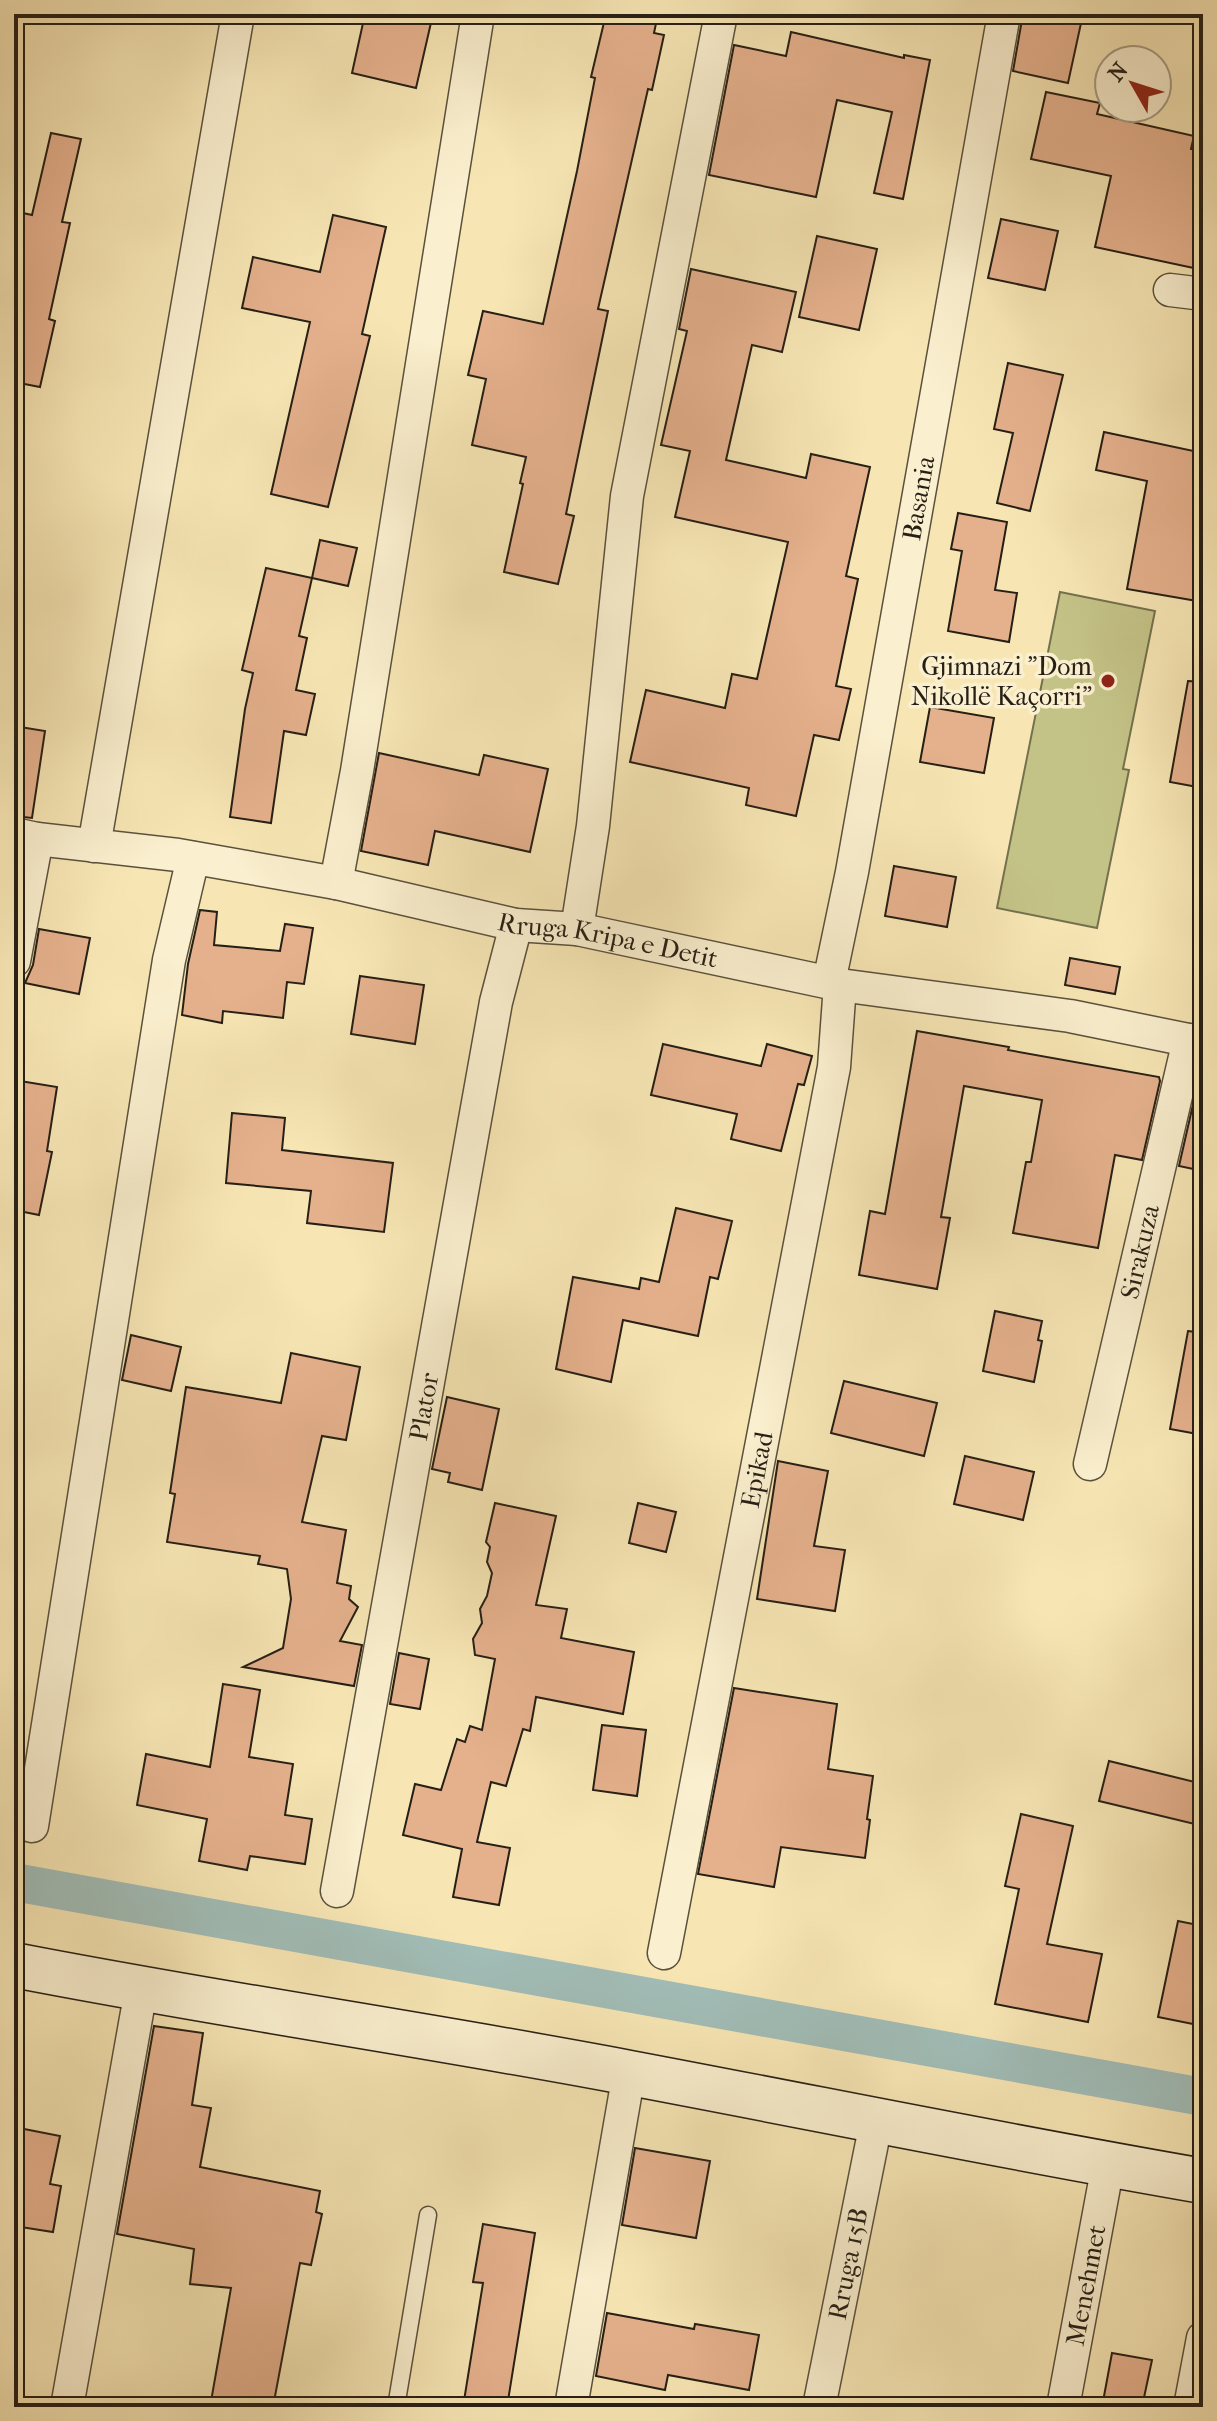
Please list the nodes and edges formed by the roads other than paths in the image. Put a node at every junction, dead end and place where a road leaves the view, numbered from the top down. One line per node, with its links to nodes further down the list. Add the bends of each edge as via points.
1 (238, 14): 8 (street)
2 (478, 14): 10 (street)
3 (721, 14): 12 (street, via 627,496 593,826)
4 (1004, 14): 14 (street, Basania)
5 (1170, 290): 6 (street)
6 (1203, 294)
7 (26, 837): 8 (street, Rruga Kripa e Detit); 13 (street)
8 (94, 846): 9 (street, Rruga Kripa e Detit)
9 (193, 858): 10 (street, Rruga Kripa e Detit); 17 (street, via 169,960)
10 (336, 883): 11 (street, Rruga Kripa e Detit)
11 (516, 925): 12 (street, Rruga Kripa e Detit); 18 (street, Plator, via 496,1002)
12 (577, 929): 14 (street, Rruga Kripa e Detit)
13 (14, 961)
14 (834, 984): 15 (street, Rruga Kripa e Detit, via 1070,1016); 19 (street, Epikad, via 834,1067)
15 (1196, 1041): 16 (street, Sirakuza)
16 (1090, 1464)
17 (32, 1826)
18 (337, 1891)
19 (664, 1953)
20 (14, 1965): 21 (street)
21 (141, 1990): 22 (street); 28 (street)
22 (629, 2073): 23 (street); 30 (street)
23 (876, 2123): 24 (street); 31 (street, Rruga 15B)
24 (1108, 2165): 25 (street); 32 (street, Menehmet)
25 (1203, 2181)
26 (428, 2215): 29 (lane)
27 (1203, 2338): 33 (street)
28 (67, 2407)
29 (396, 2407)
30 (571, 2407)
31 (819, 2407)
32 (1063, 2407)
33 (1190, 2407)

